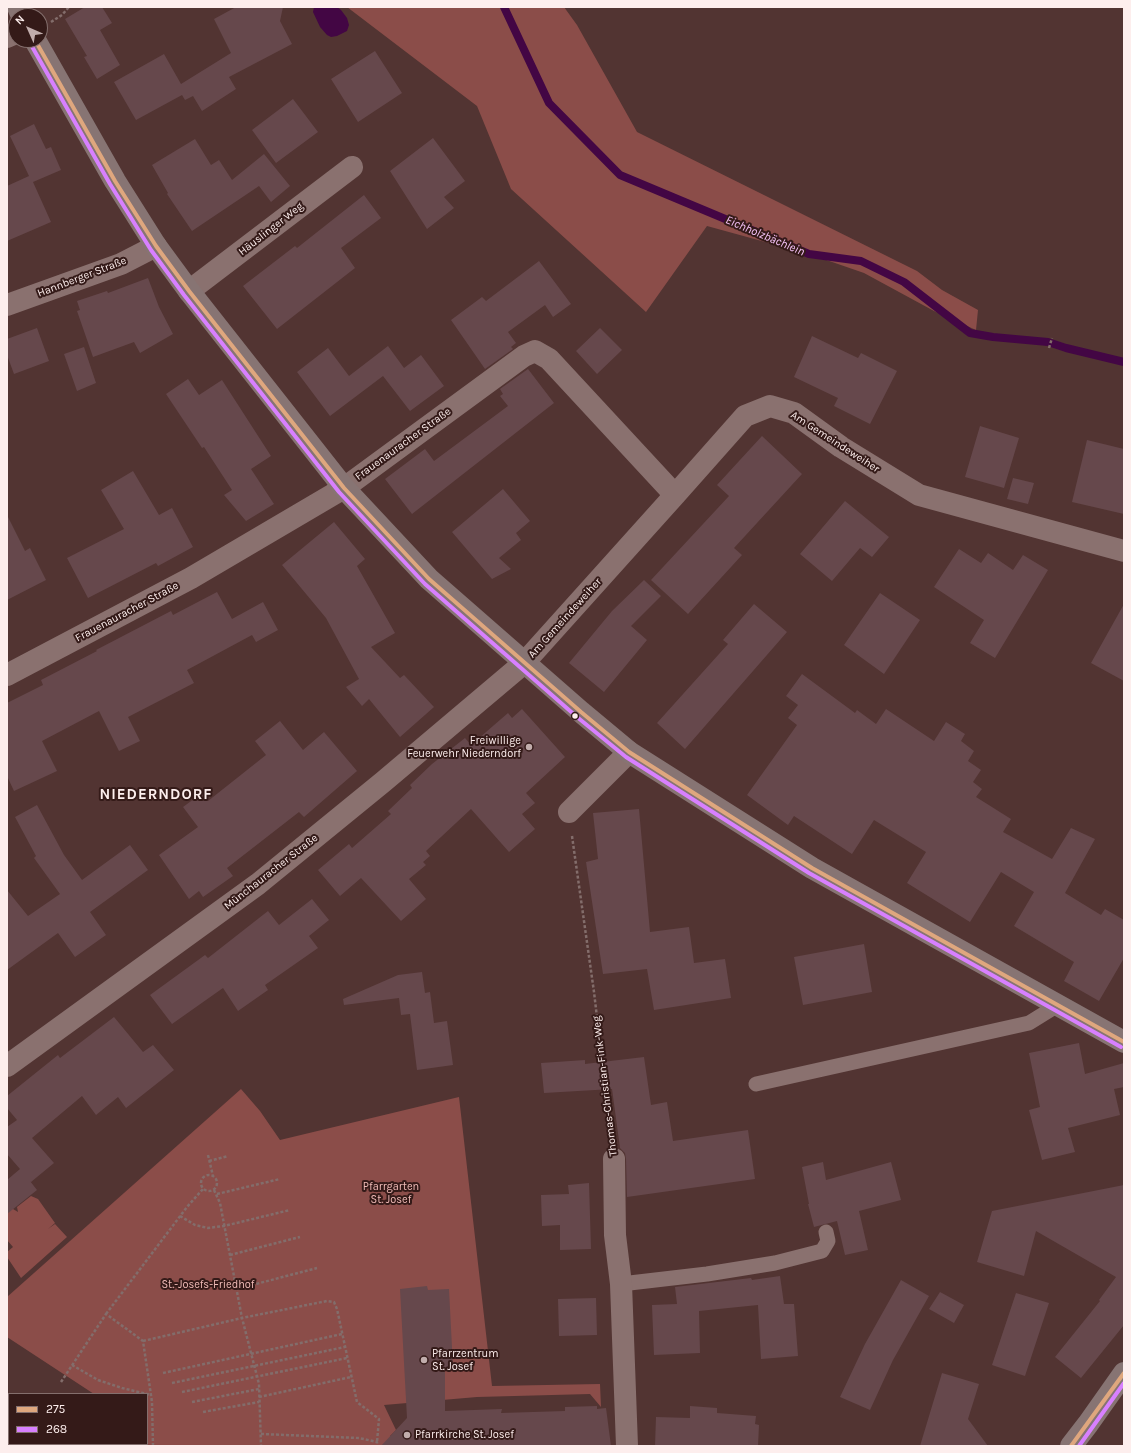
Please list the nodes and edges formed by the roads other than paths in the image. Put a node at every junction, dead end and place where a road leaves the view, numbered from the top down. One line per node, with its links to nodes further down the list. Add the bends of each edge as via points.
1 (48, 48): 3 (street, via 116,182)
2 (352, 167): 4 (street, Häuslinger Weg)
3 (156, 246): 4 (street); 5 (street, Hannberger Straße, via 121,264)
4 (190, 291): 6 (street)
5 (7, 305)
6 (344, 488): 7 (street, Frauenauracher Straße, via 524,356 535,351 549,359); 9 (street, via 429,579); 10 (street, Frauenauracher Straße, via 191,578)
7 (675, 496): 8 (street, Am Gemeindeweiher, via 745,416 770,406 794,413 841,447 919,495); 9 (street, Am Gemeindeweiher)
8 (1124, 552)
9 (524, 663): 11 (street); 15 (street, Münchauracher Straße, via 258,884)
10 (7, 675)
11 (629, 752): 12 (street); 13 (street, via 812,868)
12 (569, 812)
13 (1058, 1005): 14 (street); 16 (lane, via 1029,1023)
14 (1124, 1042)
15 (7, 1066)
16 (756, 1084)
17 (614, 1159): 19 (street, Thomas-Christian-Fink-Weg, via 615,1235)
18 (826, 1232): 19 (lane, via 828,1241 822,1251 775,1263)
19 (621, 1284): 21 (street, Thomas-Christian-Fink-Weg)
20 (1124, 1373): 22 (street)
21 (627, 1446)
22 (1070, 1446)

